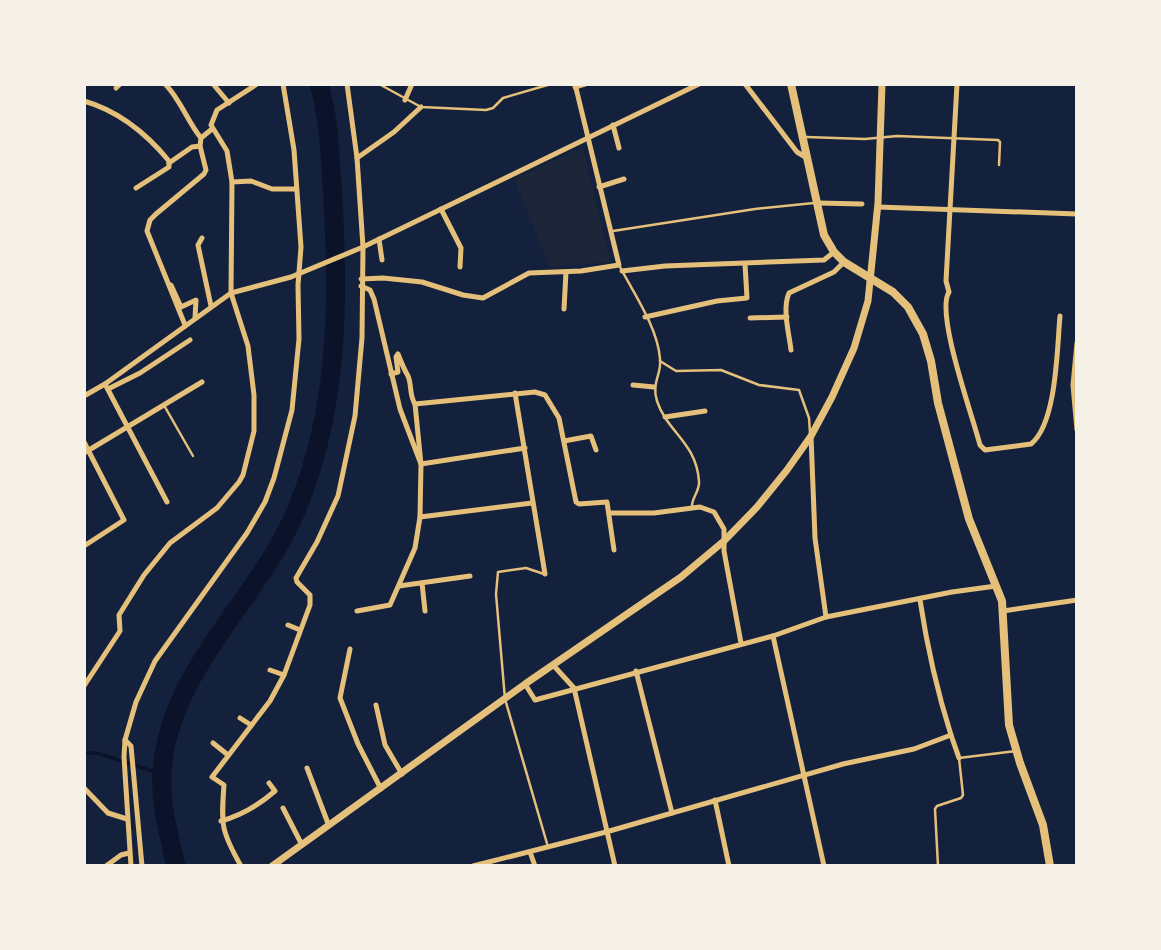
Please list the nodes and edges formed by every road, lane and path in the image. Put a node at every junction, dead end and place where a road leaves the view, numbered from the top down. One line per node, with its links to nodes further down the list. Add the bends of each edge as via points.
1 (165, 84): 23 (street)
2 (213, 84): 18 (street)
3 (257, 84): 18 (street)
4 (283, 84): 37 (street)
5 (347, 84): 29 (street)
6 (379, 84): 16 (lane)
7 (412, 84): 16 (street)
8 (551, 84): 19 (lane, via 503,98 493,108)
9 (585, 84): 15 (street)
10 (699, 84): 20 (street)
11 (745, 84): 30 (street, via 797,152)
12 (791, 84): 25 (main road)
13 (883, 84): 22 (street)
14 (957, 84): 26 (street)
15 (575, 86): 24 (street)
16 (405, 100): 19 (lane)
17 (84, 101): 31 (street, via 108,108 154,142)
18 (229, 103): 21 (street, via 217,110)
19 (421, 107): 29 (street)
20 (614, 125): 24 (street); 28 (street)
21 (212, 130): 23 (street); 34 (street, via 227,151)
22 (880, 137): 25 (lane); 26 (lane); 40 (street)
23 (201, 138): 27 (street)
24 (587, 138): 35 (street); 42 (street)
25 (803, 138): 30 (main road)
26 (954, 138): 32 (lane, via 998,140); 41 (street)
27 (200, 146): 31 (street); 67 (street, via 204,174 156,214 147,231)
28 (619, 148)
29 (357, 158): 47 (street)
30 (807, 158): 38 (main road)
31 (169, 163): 36 (street)
32 (999, 165)
33 (624, 179): 35 (street)
34 (232, 182): 37 (street); 59 (street)
35 (599, 187): 44 (street)
36 (135, 188)
37 (295, 188): 55 (street)
38 (818, 203): 39 (street); 44 (lane); 48 (main road, via 824,234)
39 (862, 204)
40 (878, 207): 41 (street); 56 (street)
41 (950, 208): 43 (street); 62 (street, via 946,281 950,289 945,313 985,450 1037,439 1050,401)
42 (441, 209): 46 (street); 52 (street, via 461,248)
43 (1077, 214)
44 (610, 232): 53 (street)
45 (202, 238): 60 (street, via 198,245)
46 (379, 239): 47 (street); 49 (street)
47 (360, 248): 55 (street); 57 (street)
48 (834, 252): 50 (main road); 51 (street, via 824,260)
49 (382, 260)
50 (844, 262): 56 (main road); 65 (street, via 834,272 789,293)
51 (745, 264): 53 (street); 64 (street, via 747,298)
52 (460, 267)
53 (620, 268): 54 (street); 64 (lane)
54 (566, 272): 57 (street, via 523,274 483,298 422,282 383,278); 61 (street)
55 (301, 273): 59 (street); 129 (street, via 292,410 265,502 155,661)
56 (871, 280): 85 (street, via 854,348); 105 (main road, via 908,307 923,334 969,519)
57 (361, 282): 72 (street, via 374,299); 113 (street, via 362,338 355,416 338,496 296,578 310,595)
58 (172, 285): 63 (street, via 181,307 196,300)
59 (231, 293): 60 (street); 122 (street, via 248,346 254,396 254,431 243,475 216,508 170,543 144,575 119,615 120,631)
60 (211, 306): 63 (street)
61 (564, 309)
62 (1060, 316)
63 (195, 317): 67 (street)
64 (645, 317): 71 (lane)
65 (788, 317): 66 (street); 70 (street)
66 (750, 318)
67 (185, 325): 75 (street)
68 (190, 340): 75 (street, via 140,373)
69 (1077, 343): 84 (street, via 1073,385)
70 (791, 350)
71 (660, 360): 76 (lane); 85 (lane, via 676,371 721,370 759,385 799,390)
72 (391, 374): 79 (street, via 398,372 398,354); 92 (street)
73 (202, 382): 80 (street)
74 (633, 385): 76 (street)
75 (106, 387): 78 (street); 83 (street)
76 (654, 387): 82 (lane)
77 (515, 393): 79 (street); 87 (street, via 545,395 559,418); 88 (street)
78 (84, 396)
79 (415, 404): 92 (street)
80 (165, 406): 83 (street); 91 (lane)
81 (705, 411): 82 (street)
82 (665, 417): 95 (lane, via 688,444 695,464 700,482)
83 (129, 428): 90 (street); 93 (street)
84 (1077, 430)
85 (811, 436): 98 (street); 111 (street, via 815,538)
86 (84, 442): 90 (street)
87 (564, 442): 89 (street, via 591,436); 96 (street, via 576,502 604,501)
88 (525, 448): 92 (street); 94 (street)
89 (596, 450)
90 (86, 452): 99 (street, via 124,520)
91 (193, 456)
92 (421, 464): 97 (street)
93 (167, 502)
94 (532, 503): 97 (street); 101 (street)
95 (692, 508): 96 (street); 98 (street, via 714,512 723,525)
96 (609, 513): 100 (street)
97 (420, 517): 104 (street, via 415,548)
98 (724, 541): 115 (street); 117 (street)
99 (85, 544)
100 (614, 550)
101 (545, 574): 124 (lane, via 526,568 498,572)
102 (470, 576): 103 (street)
103 (422, 583): 104 (street); 109 (street)
104 (398, 586): 108 (street, via 390,605)
105 (996, 586): 106 (street); 110 (main road)
106 (920, 600): 111 (street); 128 (street)
107 (1077, 600): 110 (street)
108 (357, 611)
109 (425, 611)
110 (1003, 611): 131 (main road, via 1009,725)
111 (825, 617): 114 (street)
112 (288, 625): 113 (street)
113 (300, 630): 120 (street)
114 (773, 636): 115 (street); 136 (street)
115 (741, 643): 119 (street)
116 (350, 649): 139 (street, via 340,698)
117 (554, 666): 121 (street); 123 (street)
118 (270, 670): 120 (street)
119 (636, 671): 123 (street); 142 (street)
120 (284, 675): 127 (street)
121 (525, 684): 123 (street, via 535,700); 124 (street)
122 (84, 686)
123 (573, 688): 146 (street)
124 (505, 699): 135 (street); 148 (lane)
125 (376, 705): 135 (street, via 385,745)
126 (240, 718): 127 (street)
127 (251, 725): 132 (street)
128 (951, 736): 133 (street); 136 (street)
129 (125, 740): 143 (street); 154 (street, via 131,746)
130 (213, 744): 132 (street)
131 (1016, 751): 133 (lane); 163 (main road, via 1042,825)
132 (228, 755): 144 (street, via 212,777 225,785)
133 (959, 758): 162 (lane, via 963,795 935,809)
134 (307, 768): 145 (street)
135 (402, 774): 139 (street)
136 (803, 774): 140 (street); 161 (street)
137 (269, 783): 144 (street, via 275,791 270,795 239,816)
138 (84, 788): 143 (street, via 108,813)
139 (381, 789): 145 (street)
140 (715, 800): 142 (street); 160 (street)
141 (283, 808): 147 (street)
142 (671, 813): 146 (street)
143 (127, 819): 150 (street)
144 (221, 821): 155 (street)
145 (329, 826): 147 (street)
146 (606, 832): 148 (street); 159 (street)
147 (302, 845): 151 (street)
148 (548, 847): 149 (street)
149 (530, 852): 157 (street); 158 (street)
150 (129, 853): 152 (street); 153 (street)
151 (284, 863): 156 (street)
152 (106, 866)
153 (131, 866)
154 (142, 866)
155 (241, 866)
156 (272, 866)
157 (473, 866)
158 (535, 866)
159 (615, 866)
160 (728, 866)
161 (824, 866)
162 (938, 866)
163 (1050, 866)

